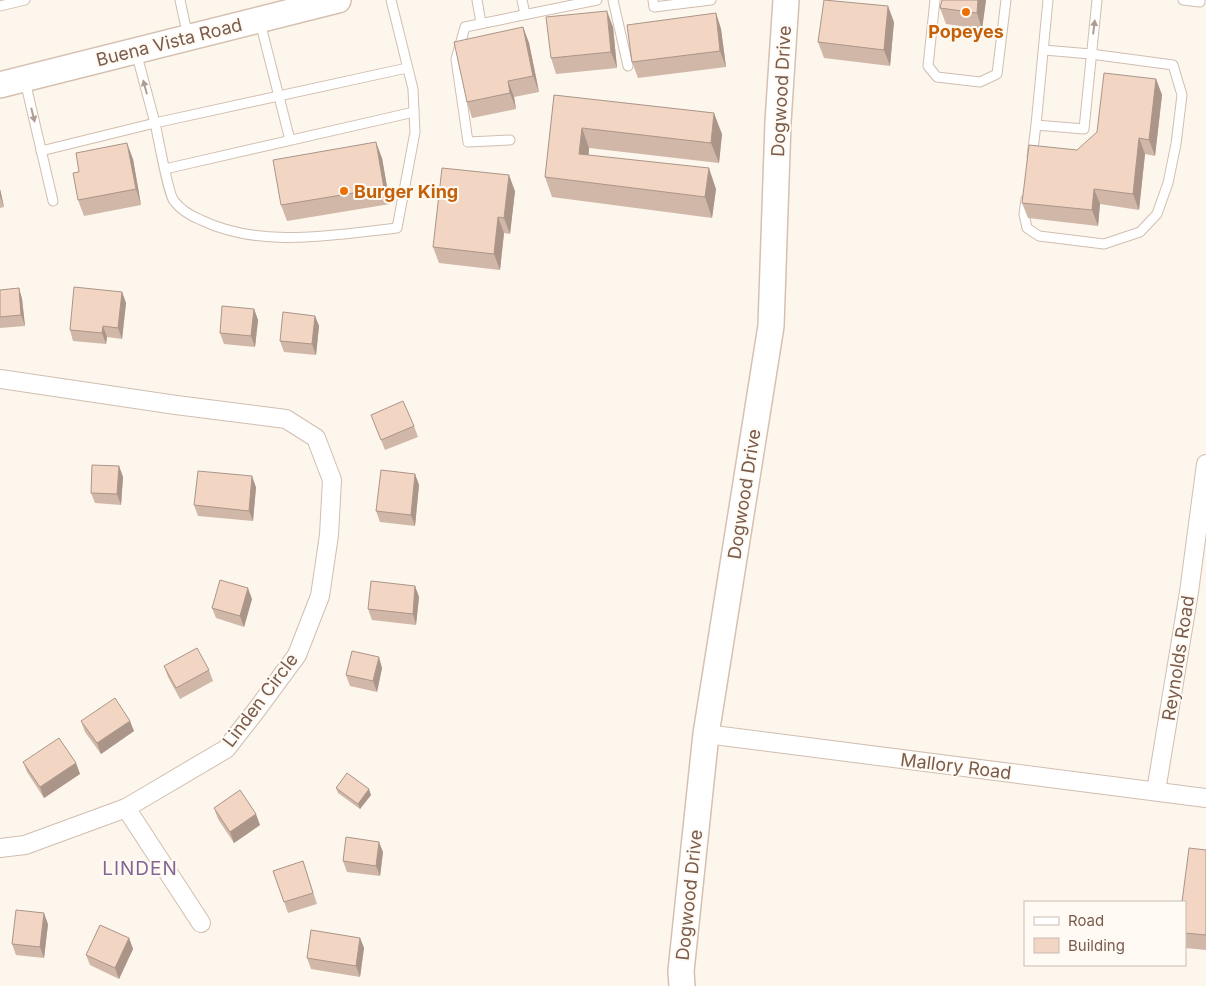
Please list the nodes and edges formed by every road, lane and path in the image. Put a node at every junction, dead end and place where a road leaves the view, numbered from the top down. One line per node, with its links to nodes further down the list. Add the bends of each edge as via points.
1 (25, 0): 19 (lane)
2 (180, 0): 23 (lane)
3 (338, 0): 20 (street, Buena Vista Road)
4 (391, 0): 28 (lane)
5 (477, 0): 22 (lane)
6 (522, 0): 21 (lane)
7 (597, 0): 18 (lane)
8 (613, 0): 27 (lane)
9 (653, 0): 10 (lane, via 654,7)
10 (711, 0)
11 (786, 0): 44 (street, Dogwood Drive, via 771,326)
12 (935, 0): 13 (lane, via 928,66 937,77 980,82 997,74)
13 (1006, 0)
14 (1048, 0): 25 (lane)
15 (1098, 0): 26 (lane, one-way to 15)
16 (1184, 0): 17 (lane)
17 (1200, 0)
18 (586, 1): 21 (lane)
19 (0, 6)
20 (270, 14): 23 (street, Buena Vista Road); 31 (lane)
21 (525, 14): 22 (lane)
22 (481, 23): 36 (lane, via 465,27 456,59 468,142)
23 (188, 37): 24 (street, Buena Vista Road)
24 (135, 50): 29 (street, Buena Vista Road); 33 (lane, one-way to 24)
25 (1044, 50): 26 (lane); 34 (lane)
26 (1091, 54): 34 (lane, via 1084,130); 40 (lane, via 1173,65 1182,95 1168,183 1156,214 1140,232 1104,244 1039,236 1027,228 1024,214)
27 (628, 66)
28 (407, 68): 31 (lane); 32 (lane, via 413,89)
29 (24, 78): 30 (street, Buena Vista Road); 37 (lane, one-way to 37)
30 (0, 84)
31 (280, 96): 33 (lane); 35 (lane)
32 (414, 112): 35 (lane); 39 (lane, via 415,132 397,228 303,238 221,230 188,214 172,200)
33 (154, 123): 37 (lane); 39 (lane)
34 (1036, 125): 38 (lane)
35 (290, 140): 39 (lane)
36 (510, 140)
37 (41, 151): 41 (lane)
38 (1031, 165)
39 (165, 169)
40 (1027, 194)
41 (53, 201)
42 (0, 379): 47 (street, Linden Circle, via 286,418 316,438 332,480 329,535 320,596 297,655 226,749)
43 (1206, 464): 45 (street, Reynolds Road, via 1189,592)
44 (706, 734): 45 (street, Mallory Road); 50 (street, Dogwood Drive, via 680,971)
45 (1156, 791): 46 (street, Mallory Road)
46 (1206, 798)
47 (126, 808): 48 (street, Linden Circle, via 25,846); 49 (street)
48 (0, 848)
49 (201, 923)
50 (682, 986)

